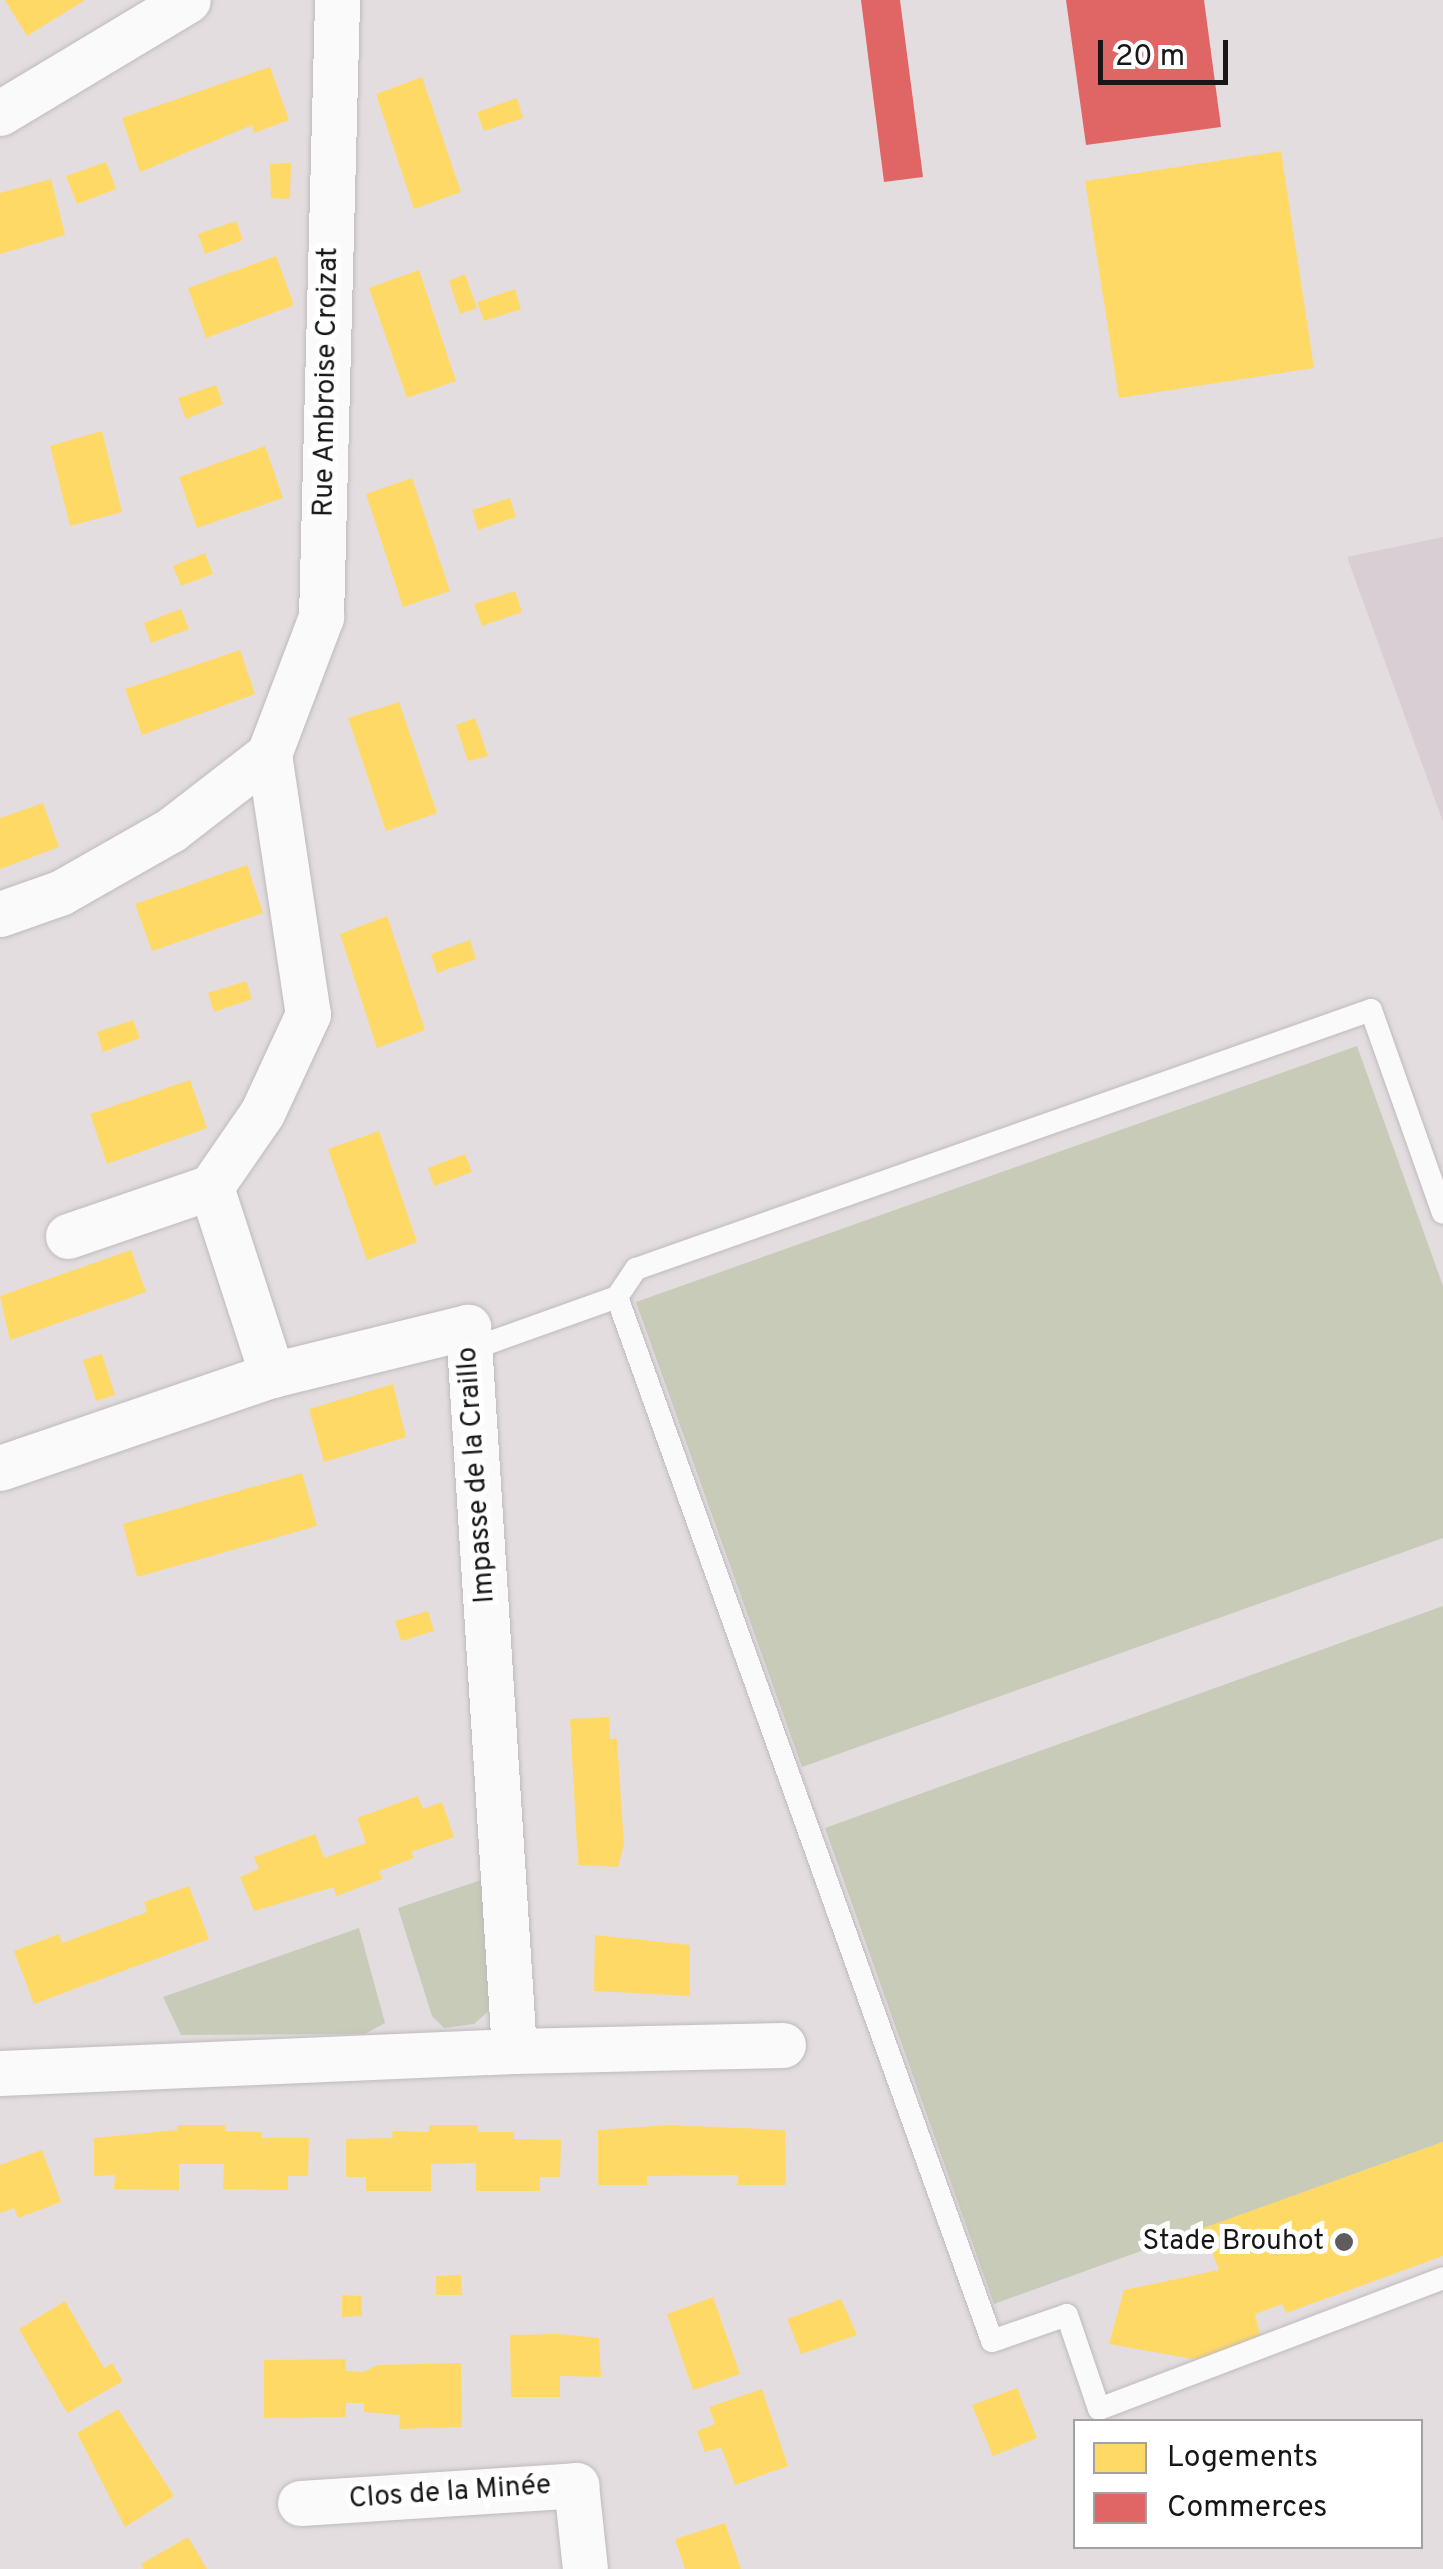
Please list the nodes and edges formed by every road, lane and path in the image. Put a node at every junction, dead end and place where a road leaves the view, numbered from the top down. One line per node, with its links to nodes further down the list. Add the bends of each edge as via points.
1 (188, 0): 3 (street)
2 (337, 0): 4 (street, Rue Ambroise Croizat, via 321,616)
3 (0, 113)
4 (269, 754): 5 (street, via 171,830 60,893); 6 (street, Rue Ambroise Croizat, via 308,1014 262,1114)
5 (0, 914)
6 (211, 1187): 8 (street); 11 (street)
7 (1443, 1213): 9 (lane, via 1370,1010 636,1268)
8 (68, 1236)
9 (617, 1297): 10 (lane); 16 (lane, via 992,2342 1067,2316 1099,2409)
10 (469, 1350): 11 (street, Impasse de la Craillo, via 468,1327); 14 (street, Impasse de la Craillo)
11 (272, 1375): 12 (street, Impasse de la Craillo)
12 (0, 1468)
13 (783, 2045): 14 (street)
14 (514, 2052): 15 (street)
15 (0, 2073)
16 (1443, 2278)
17 (300, 2503): 18 (street, Clos de la Minée, via 576,2485)
18 (585, 2569)

